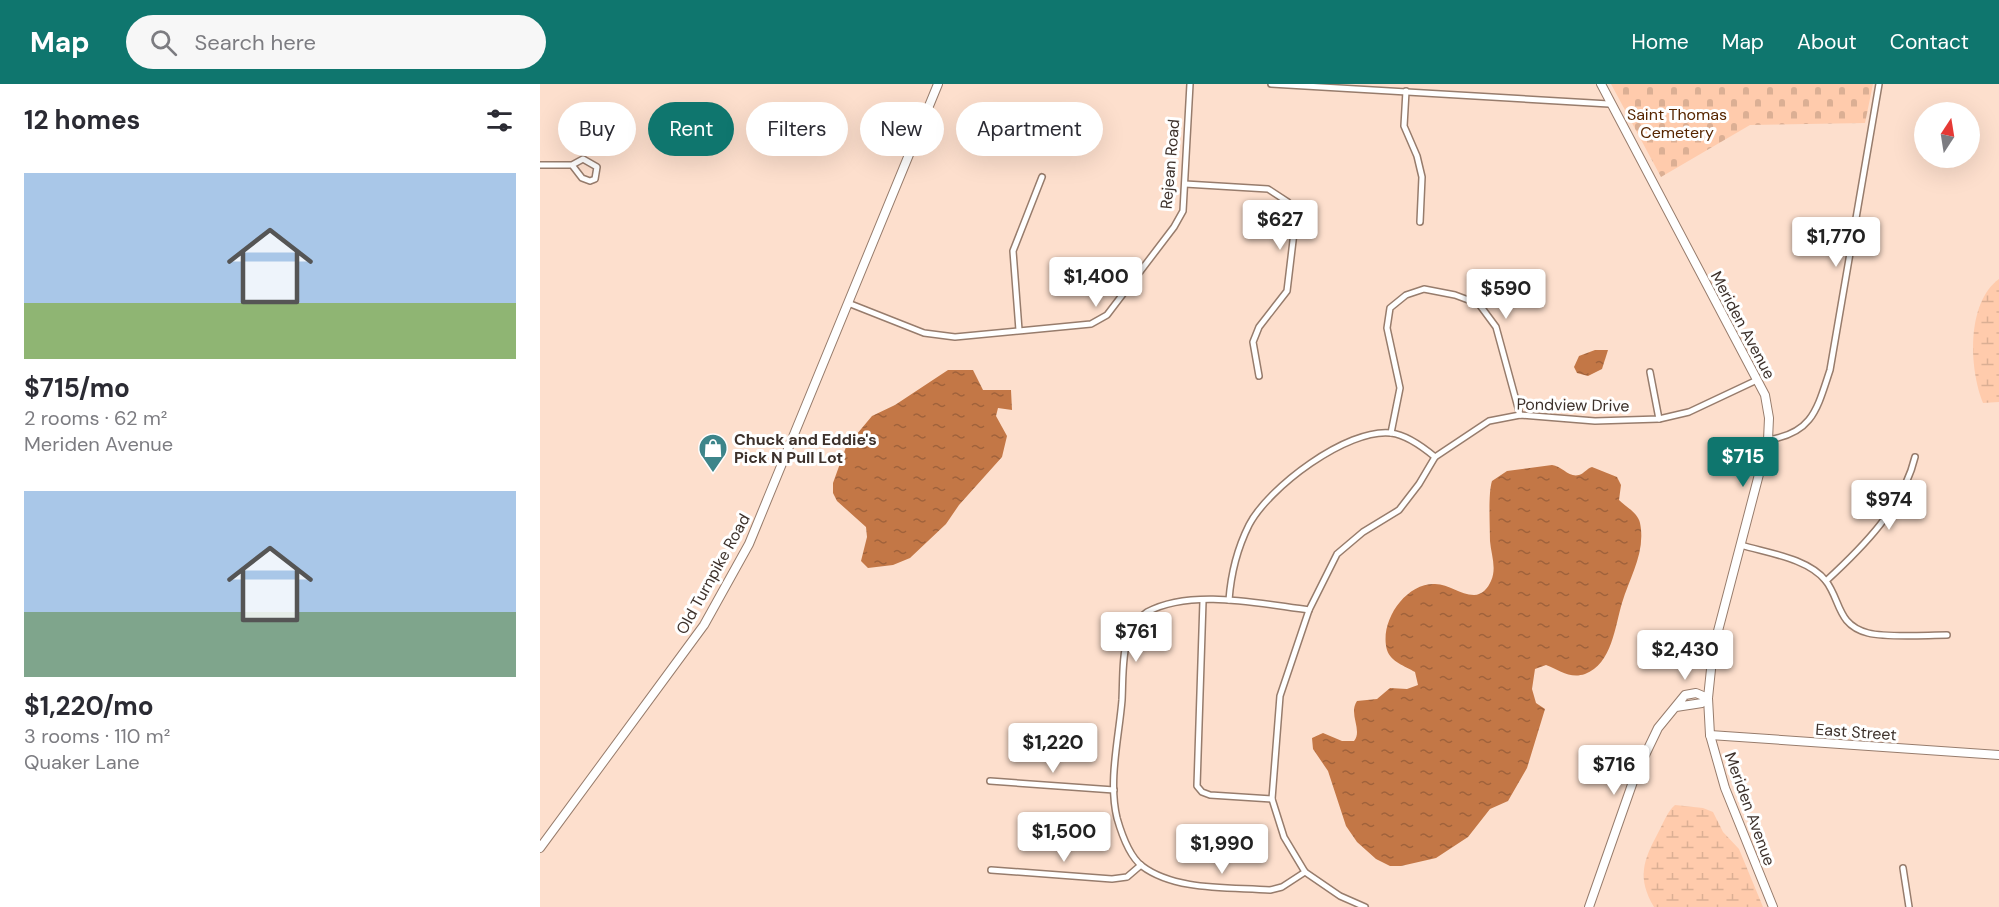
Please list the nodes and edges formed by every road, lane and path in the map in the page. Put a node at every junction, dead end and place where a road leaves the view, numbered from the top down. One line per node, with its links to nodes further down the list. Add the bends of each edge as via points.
1 (938, 84): 13 (main road, Old Turnpike Road)
2 (1190, 84): 11 (street, Rejean Road)
3 (1271, 84): 6 (street)
4 (1600, 84): 7 (main road, Meriden Avenue)
5 (1879, 84): 21 (street, via 1830,370 1817,408 1805,427 1789,436)
6 (1406, 91): 7 (street); 12 (street, via 1404,126 1422,177)
7 (1609, 104): 17 (main road, Meriden Avenue)
8 (540, 165): 9 (street)
9 (572, 165): 9 (street, via 583,159 590,161 597,166 595,179 582,178)
10 (1042, 177): 14 (street, via 1013,251)
11 (1185, 184): 14 (street, Rejean Road, via 1183,211 1174,227 1107,315 1091,324); 16 (street, via 1268,189 1288,202 1295,224 1287,291 1259,327 1253,342)
12 (1420, 222)
13 (848, 303): 14 (street, Rejean Road, via 924,333 955,337); 36 (main road, Old Turnpike Road, via 749,544 709,614)
14 (1019, 330)
15 (1650, 372): 19 (street)
16 (1259, 376)
17 (1757, 380): 19 (street, Pondview Drive, via 1689,412); 21 (main road, Meriden Avenue, via 1765,395)
18 (1520, 415): 19 (street, Pondview Drive, via 1595,421); 20 (street, via 1496,327 1479,304 1424,289 1406,295 1390,308 1387,328 1400,388); 22 (street, Pondview Drive, via 1489,421)
19 (1659, 419)
20 (1391, 434): 22 (street, via 1418,444); 26 (street, via 1361,437 1327,454 1287,479 1264,502 1238,549)
21 (1768, 440): 24 (main road, Meriden Avenue)
22 (1435, 457): 28 (street, Pondview Drive, via 1400,510 1363,532 1337,554)
23 (1915, 457): 25 (street, via 1909,482 1886,515 1852,557)
24 (1742, 545): 25 (street, via 1802,563); 30 (main road, Meriden Avenue, via 1713,650)
25 (1826, 581): 29 (street, via 1839,610 1851,625 1868,633)
26 (1229, 600): 27 (street); 28 (street)
27 (1203, 601): 34 (street, via 1178,602 1149,611 1133,624 1126,648); 35 (street, via 1197,786 1210,795)
28 (1309, 610): 35 (street, Pondview Drive, via 1280,696)
29 (1947, 635)
30 (1708, 698): 31 (main road, Meriden Avenue); 42 (main road, via 1702,703 1676,707 1658,728 1635,776)
31 (1710, 735): 32 (main road, East Street); 43 (main road, Meriden Avenue, via 1725,788)
32 (1999, 755)
33 (990, 781): 34 (street)
34 (1114, 790): 37 (street, via 1117,817 1127,845)
35 (1272, 799): 40 (street, Pondview Drive, via 1284,837)
36 (540, 848)
37 (1141, 865): 39 (street, via 1127,877 1112,879); 40 (street, via 1171,880 1270,890)
38 (1903, 868): 44 (street)
39 (991, 870)
40 (1305, 872): 41 (street, Pondview Drive, via 1340,896)
41 (1365, 907)
42 (1589, 907)
43 (1773, 907)
44 (1909, 907)

